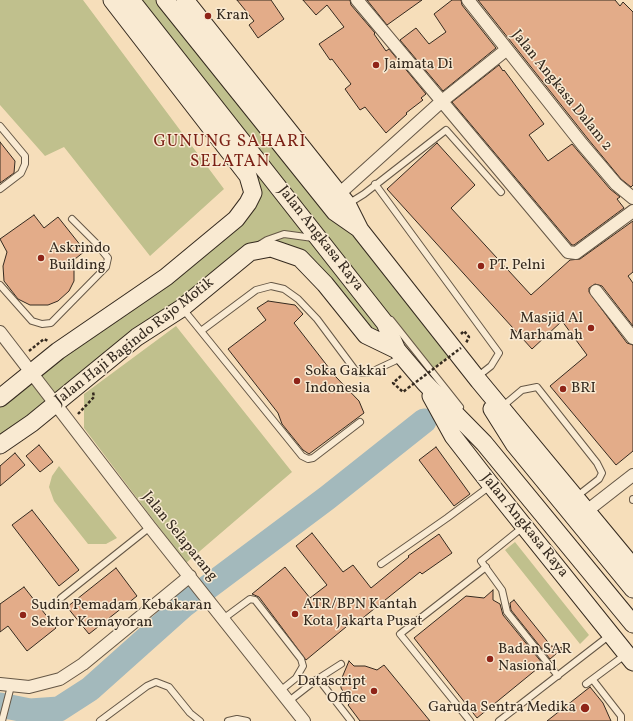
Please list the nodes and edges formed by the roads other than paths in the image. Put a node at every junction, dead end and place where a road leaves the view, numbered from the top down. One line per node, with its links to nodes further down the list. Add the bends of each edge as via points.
1 (112, 0): 10 (main road, Jalan Angkasa Raya)
2 (131, 0): 11 (main road, Jalan Angkasa Raya)
3 (165, 0): 8 (main road, Jalan Angkasa Raya)
4 (185, 0): 7 (main road, Jalan Angkasa Raya)
5 (357, 0): 12 (street)
6 (468, 0): 9 (street, Jalan Angkasa Dalam 2)
7 (205, 25): 8 (main road); 20 (main road, Jalan Angkasa Raya)
8 (203, 49): 20 (main road, Jalan Angkasa Raya)
9 (506, 50): 12 (street); 19 (street, Jalan Angkasa Dalam 2, via 616,184)
10 (169, 73): 11 (main road); 15 (main road, Jalan Angkasa Raya)
11 (196, 81): 13 (main road, Jalan Angkasa Raya)
12 (442, 101): 20 (street); 21 (street, via 568,252 576,253)
13 (226, 120): 15 (main road); 23 (main road, Jalan Angkasa Raya)
14 (0, 126): 17 (lane, via 25,156 21,173)
15 (223, 141): 32 (main road, Jalan Angkasa Raya, via 248,176 253,193 245,209 166,277)
16 (375, 184): 18 (lane, via 446,130); 20 (lane); 33 (lane, via 499,353)
17 (0, 189)
18 (501, 192)
19 (633, 198)
20 (341, 203): 33 (main road, Jalan Angkasa Raya)
21 (633, 211)
22 (72, 218): 25 (lane, via 108,258 106,267 51,323 32,321)
23 (323, 242): 24 (lane, via 284,234 266,240); 31 (main road, Jalan Angkasa Raya, via 386,323); 39 (lane, via 333,249 372,296 465,413)
24 (250, 252): 27 (main road, Jalan Haji Bagindo Rajo Motik); 31 (main road, Jalan Angkasa Raya, via 271,248 300,258 325,284 366,335)
25 (0, 285)
26 (596, 291): 30 (street)
27 (182, 308): 28 (lane); 36 (main road, Jalan Haji Bagindo Rajo Motik, via 137,337)
28 (201, 331): 31 (lane, via 256,290 271,286 284,289 298,299 317,319 355,370 361,373 370,372); 38 (lane, via 302,456 313,458)
29 (0, 332): 32 (street, Jalan Selaparang)
30 (633, 338)
31 (401, 354): 34 (main road, Jalan Angkasa Raya)
32 (31, 373): 35 (main road); 36 (street, Jalan Selaparang)
33 (478, 379): 37 (main road, Jalan Angkasa Raya); 51 (main road, Jalan Angkasa Raya, via 497,419 514,444)
34 (425, 383): 39 (main road, Jalan Angkasa Raya); 42 (main road, Jalan Angkasa Raya, via 450,431)
35 (0, 398)
36 (55, 404): 40 (main road, Jalan Haji Bagindo Rajo Motik); 45 (street, Jalan Selaparang)
37 (501, 408): 43 (main road, Jalan Angkasa Raya); 43 (lane, via 522,390 537,387 597,463 602,473 599,479)
38 (360, 422)
39 (484, 443): 54 (main road, Jalan Angkasa Raya)
40 (0, 445)
41 (633, 475): 44 (street)
42 (490, 485): 46 (main road, Jalan Angkasa Raya); 47 (lane)
43 (576, 497): 44 (main road, Jalan Angkasa Raya)
44 (588, 510): 49 (main road, Jalan Angkasa Raya)
45 (150, 526): 50 (street, Jalan Selaparang); 52 (lane)
46 (525, 526): 48 (lane, via 481,561); 55 (main road, Jalan Angkasa Raya)
47 (381, 564)
48 (486, 567): 58 (lane, via 502,590 507,612); 72 (lane, via 400,634)
49 (633, 567)
50 (190, 576): 53 (street, Jalan Selaparang); 62 (street, via 83,664 60,679 29,687)
51 (633, 589)
52 (61, 598)
53 (224, 619): 63 (street, Jalan Selaparang); 63 (lane, via 250,598 255,600 304,666 296,678)
54 (633, 624)
55 (611, 635): 56 (main road, Jalan Angkasa Raya); 58 (lane)
56 (630, 658): 60 (lane)
57 (341, 664): 59 (lane)
58 (558, 676): 73 (lane)
59 (316, 680): 64 (lane); 71 (lane, via 320,681)
60 (593, 680): 61 (lane); 74 (lane, via 621,716)
61 (586, 684)
62 (7, 688): 65 (lane)
63 (280, 690): 64 (street, Jalan Selaparang)
64 (288, 701): 70 (street, Jalan Selaparang)
65 (2, 721)
66 (100, 721): 67 (lane, via 156,682 169,687)
67 (200, 721)
68 (228, 721): 69 (lane, via 236,718)
69 (247, 721)
70 (304, 721)
71 (351, 721)
72 (470, 721)
73 (498, 721)
74 (621, 721)

